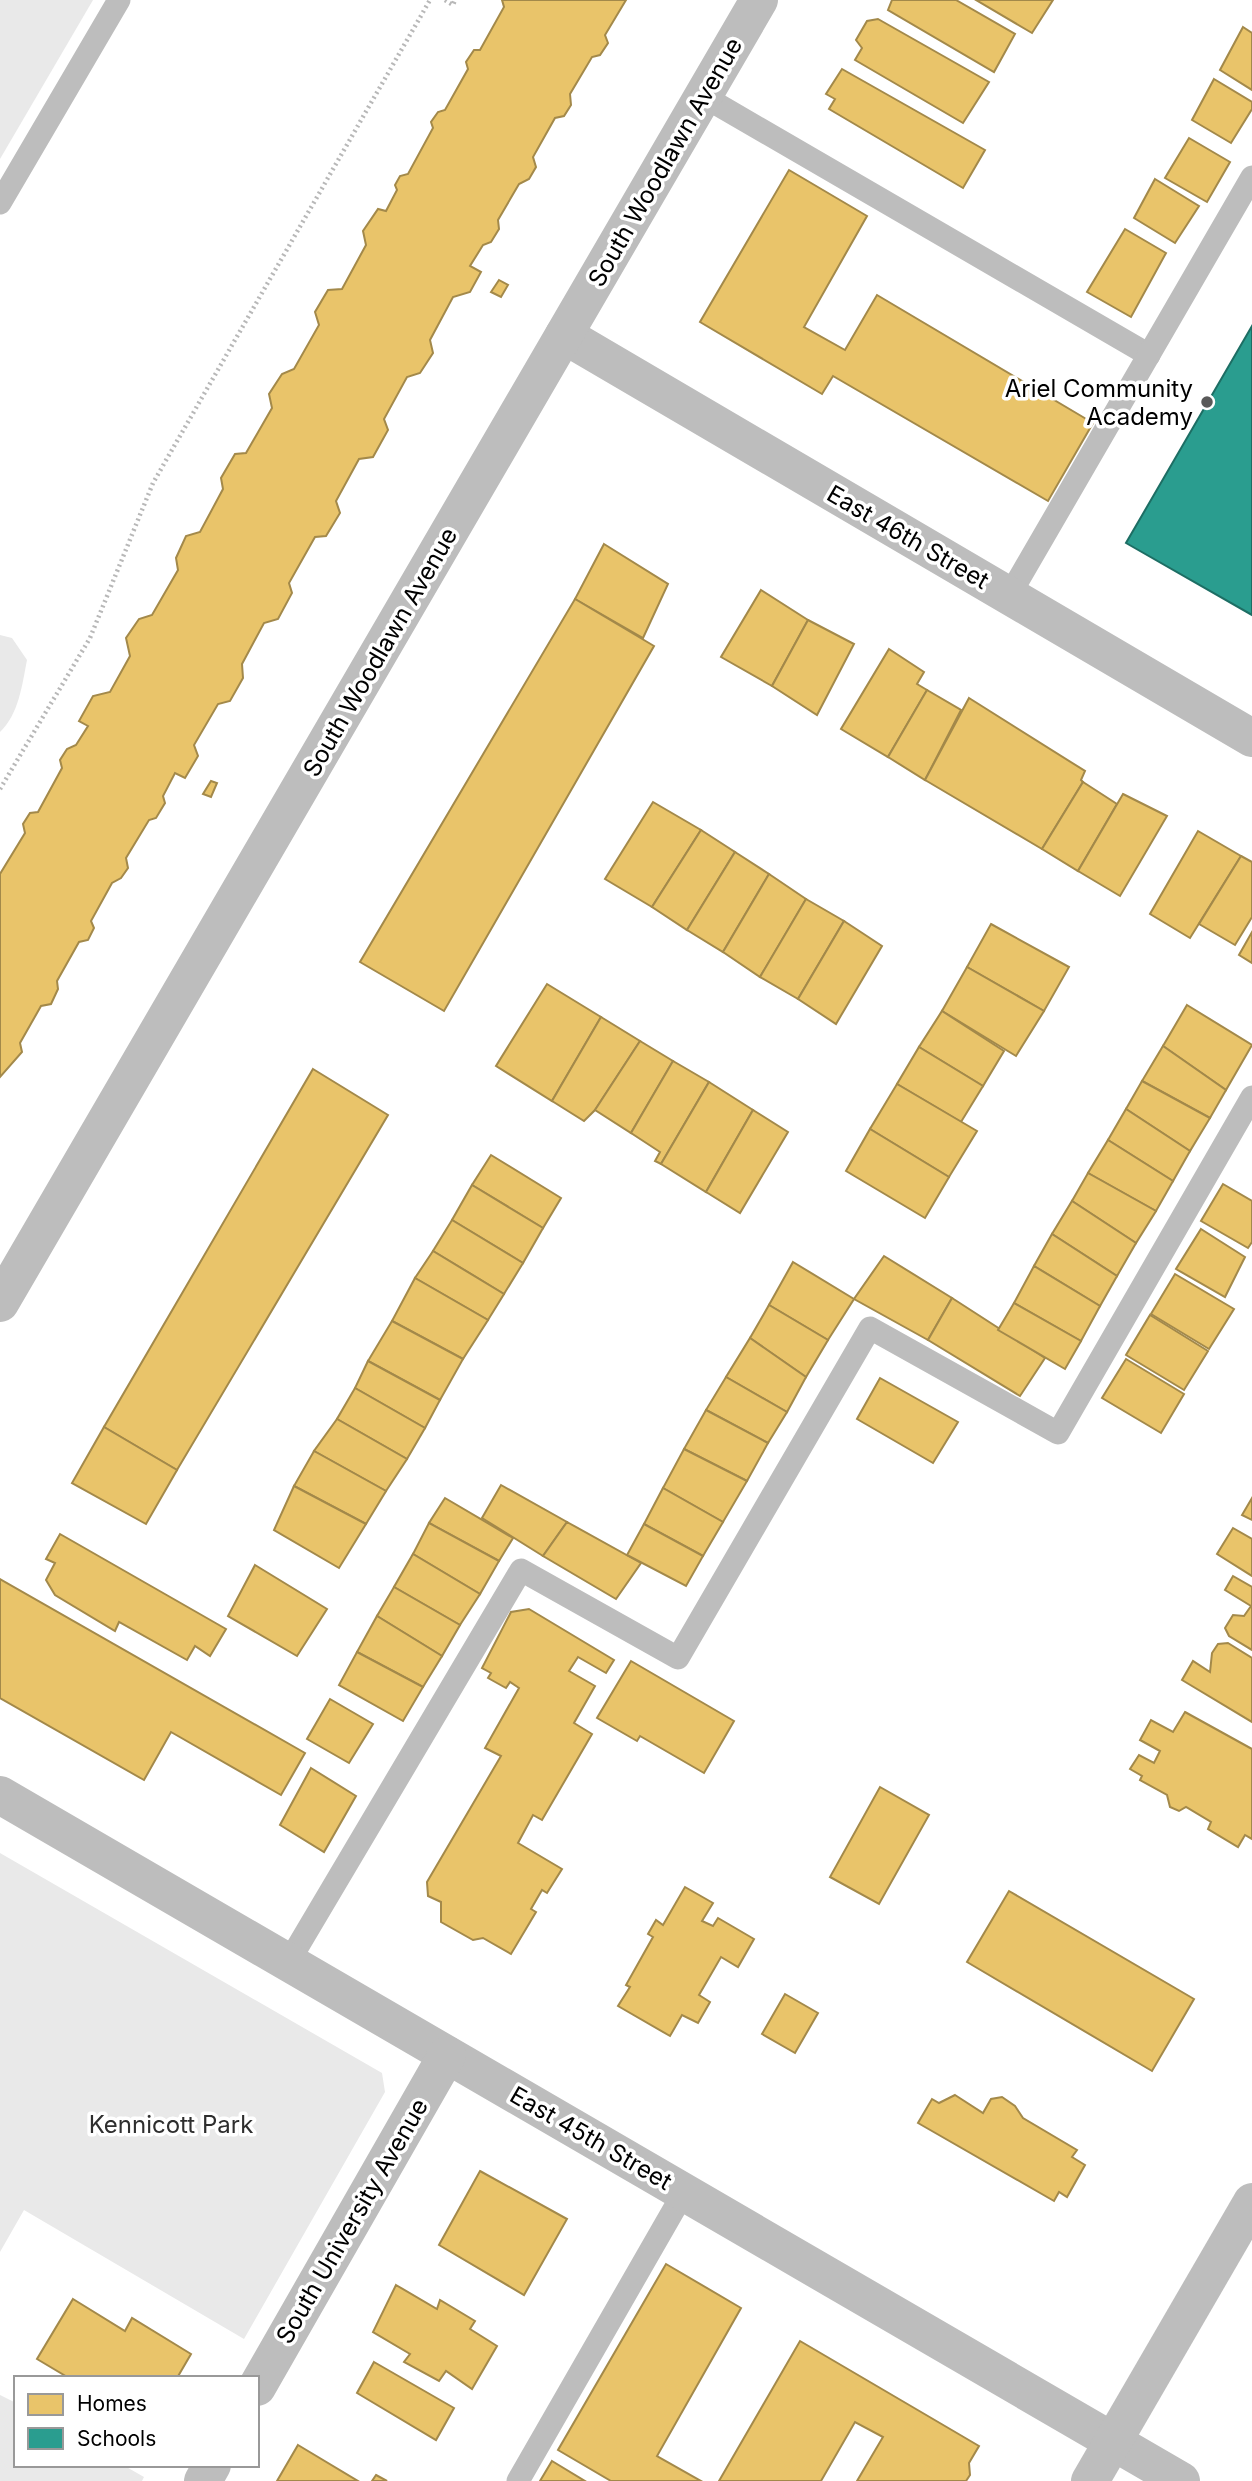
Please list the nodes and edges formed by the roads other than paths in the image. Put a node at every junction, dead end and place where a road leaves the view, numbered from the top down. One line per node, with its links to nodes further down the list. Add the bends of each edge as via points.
1 (119, 0): 5 (lane)
2 (759, 0): 3 (street, South Woodlawn Avenue)
3 (703, 96): 6 (street, South Woodlawn Avenue); 7 (lane)
4 (1252, 177): 7 (lane)
5 (0, 203)
6 (564, 335): 8 (street, East 46th Street); 11 (street, South Woodlawn Avenue)
7 (1149, 355): 8 (lane)
8 (1009, 596): 9 (street, East 46th Street)
9 (1252, 738)
10 (1252, 1097): 13 (lane, via 1058,1433 870,1328 678,1658 521,1570)
11 (0, 1303)
12 (0, 1796): 13 (street, East 45th Street)
13 (288, 1963): 14 (street, East 45th Street)
14 (447, 2055): 15 (street, East 45th Street); 17 (street, South University Avenue)
15 (684, 2192): 18 (street, East 45th Street); 19 (lane)
16 (1252, 2202): 18 (street)
17 (259, 2384)
18 (1112, 2442): 20 (street); 21 (street, East 45th Street)
19 (518, 2481)
20 (1090, 2481)
21 (1181, 2481)

